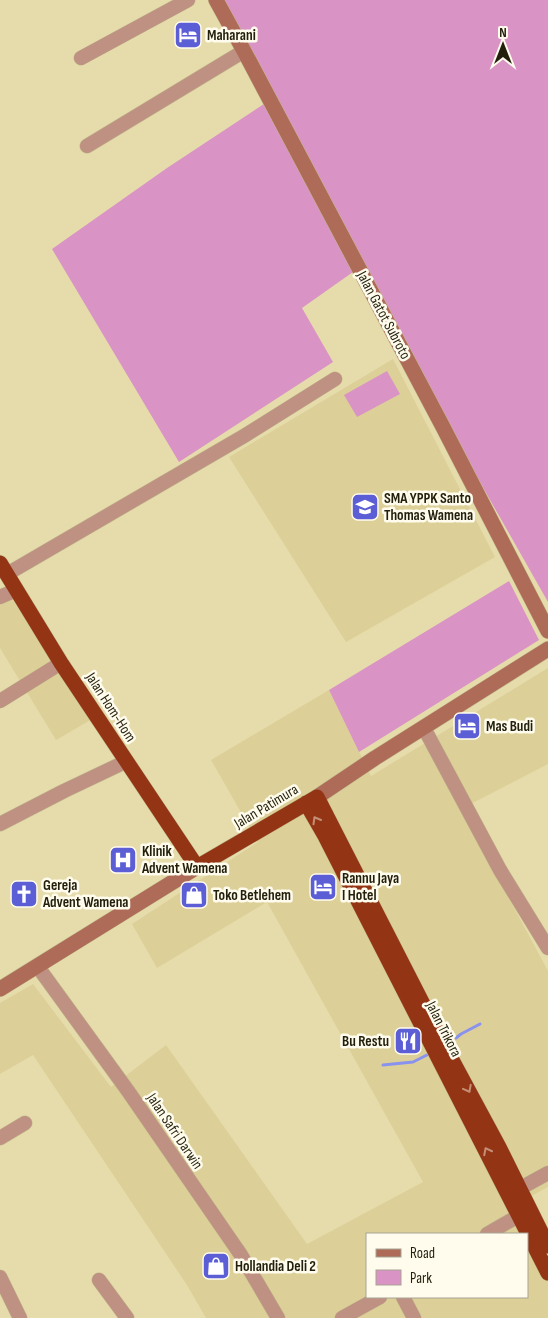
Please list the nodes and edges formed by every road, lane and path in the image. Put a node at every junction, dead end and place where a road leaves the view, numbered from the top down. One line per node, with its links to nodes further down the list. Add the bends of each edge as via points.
1 (188, 0): 4 (street)
2 (216, 0): 3 (street, Jalan Gatot Subroto)
3 (244, 50): 5 (street); 10 (street, Jalan Gatot Subroto)
4 (81, 58)
5 (87, 146)
6 (335, 379): 7 (street, via 244,436)
7 (4, 569): 8 (highway, Jalan Hom-Hom)
8 (16, 590): 9 (street); 12 (highway, Jalan Hom-Hom)
9 (0, 597)
10 (548, 631)
11 (548, 649): 14 (street, Jalan Patimura)
12 (60, 663): 13 (street); 15 (highway, Jalan Hom-Hom)
13 (0, 701)
14 (424, 728): 16 (street, Jalan Patimura); 19 (street, via 500,870)
15 (125, 762): 17 (street); 18 (highway, Jalan Hom-Hom)
16 (311, 800): 18 (highway, Jalan Patimura); 25 (highway, Jalan Trikora, via 325,836)
17 (0, 824)
18 (197, 868): 20 (street, Jalan Patimura)
19 (548, 948)
20 (38, 966): 21 (street, Jalan Patimura); 36 (street, Jalan Safri Darwin, via 241,1255)
21 (0, 989)
22 (25, 1123): 23 (street)
23 (0, 1138)
24 (548, 1173): 25 (street)
25 (514, 1192): 26 (highway, Jalan Trikora)
26 (525, 1212): 27 (street); 28 (highway, Jalan Trikora); 29 (highway, Jalan Trikora)
27 (489, 1233)
28 (548, 1246)
29 (548, 1273)
30 (0, 1277): 34 (street)
31 (100, 1280): 35 (street)
32 (378, 1298): 37 (street)
33 (404, 1298): 38 (street)
34 (20, 1318)
35 (127, 1318)
36 (278, 1318)
37 (342, 1318)
38 (414, 1318)

